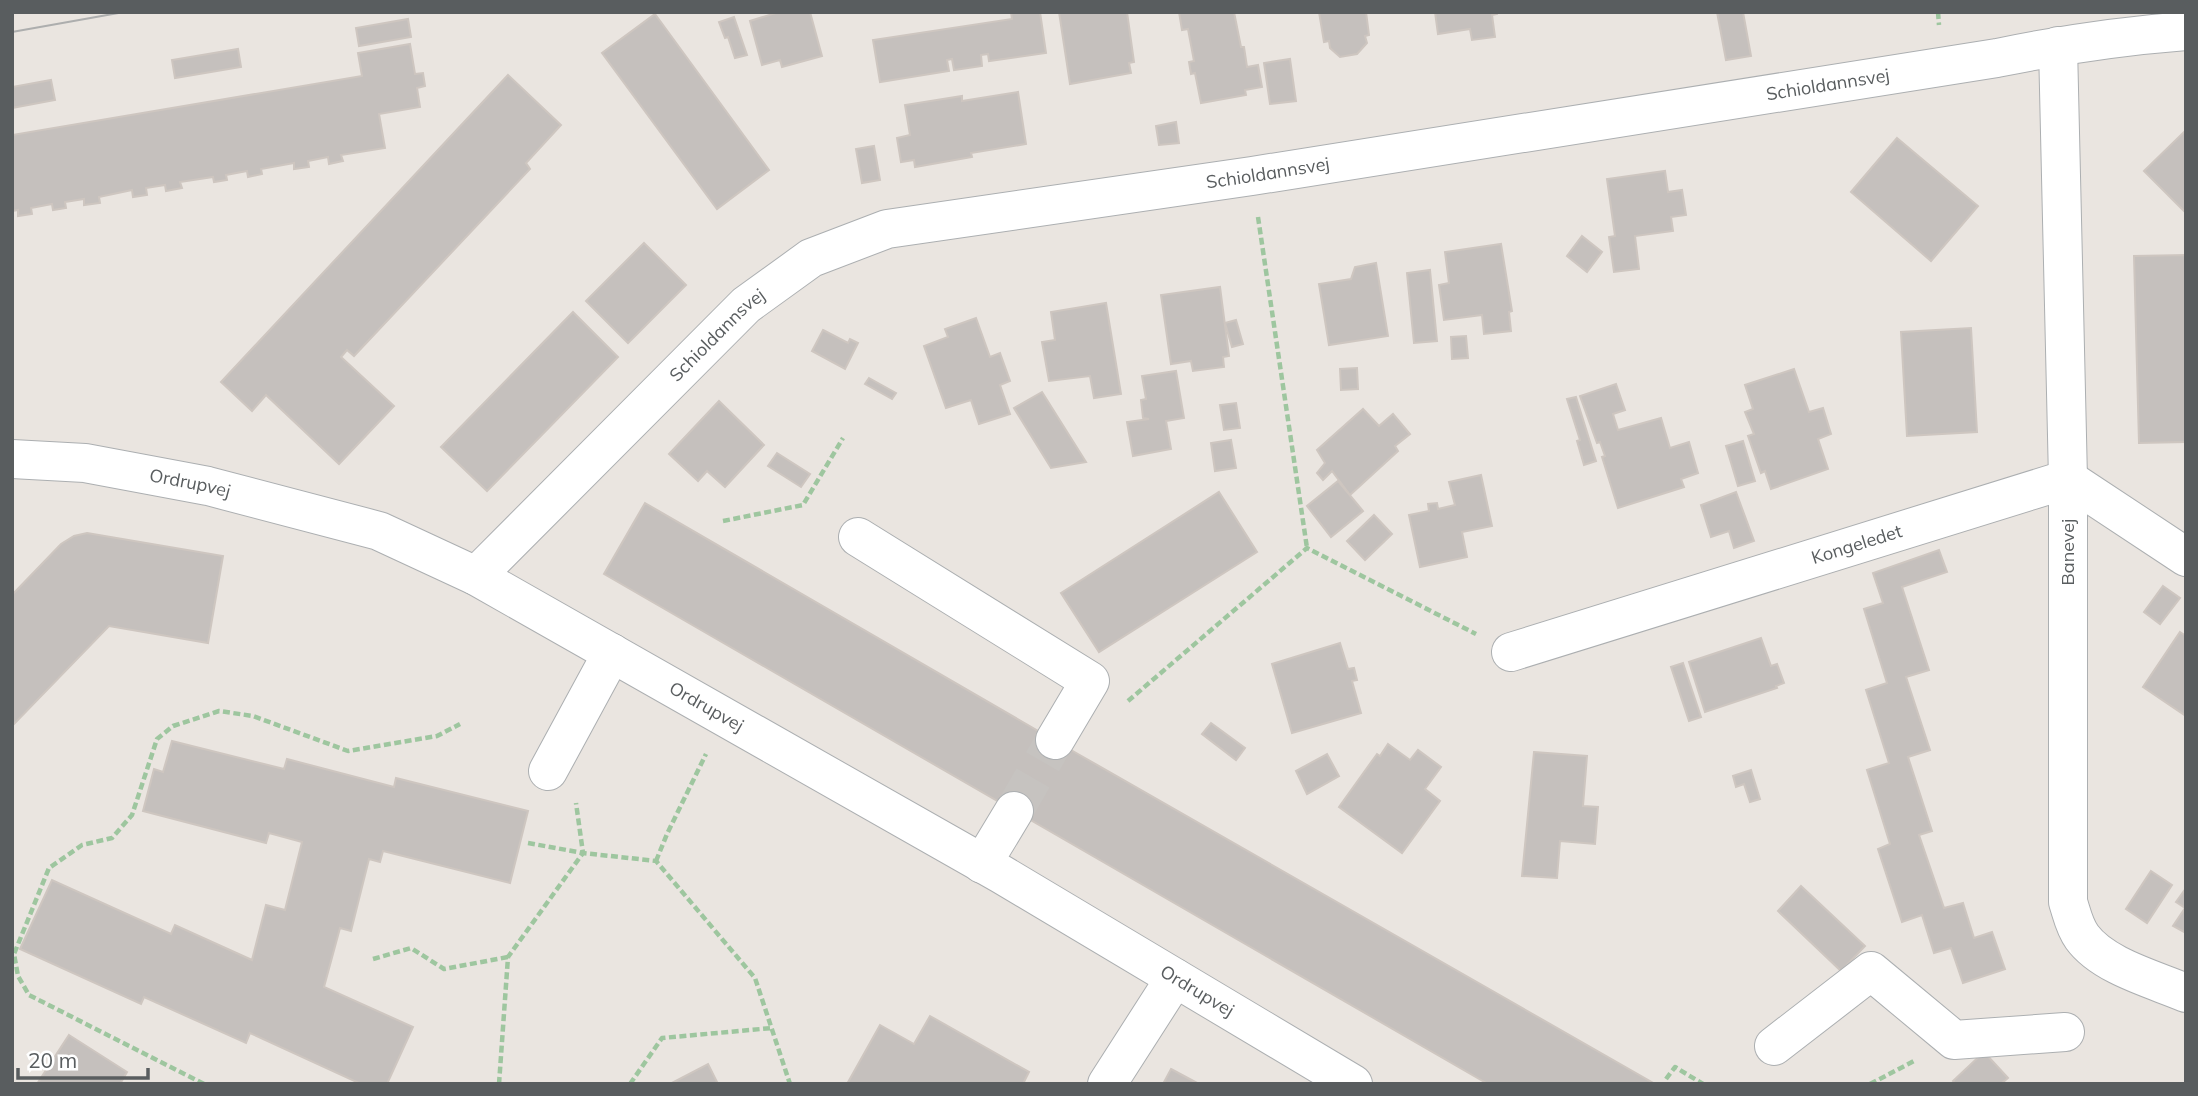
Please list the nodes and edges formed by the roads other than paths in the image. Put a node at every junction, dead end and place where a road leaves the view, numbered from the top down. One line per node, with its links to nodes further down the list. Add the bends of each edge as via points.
1 (2186, 32): 2 (street, Schioldannsvej)
2 (2058, 46): 4 (street, Banevej); 7 (street, Schioldannsvej, via 1252,176 887,229 811,258 746,306)
3 (12, 459): 7 (street, Ordrupvej, via 85,463 208,486 379,531)
4 (2068, 479): 6 (street); 8 (street, Kongeledet); 15 (street, Banevej, via 2068,902 2082,938 2103,957)
5 (858, 537): 10 (street, via 1090,681)
6 (2186, 557)
7 (476, 576): 9 (street, Ordrupvej)
8 (1511, 652)
9 (612, 653): 11 (street); 13 (street, Ordrupvej)
10 (1055, 740)
11 (548, 771)
12 (1014, 811): 13 (street)
13 (982, 864): 14 (street, Ordrupvej)
14 (1175, 978): 18 (street); 19 (street, Ordrupvej)
15 (2186, 993)
16 (2066, 1031): 17 (street, via 1954,1040 1871,971)
17 (1774, 1046)
18 (1107, 1084)
19 (1353, 1084)

